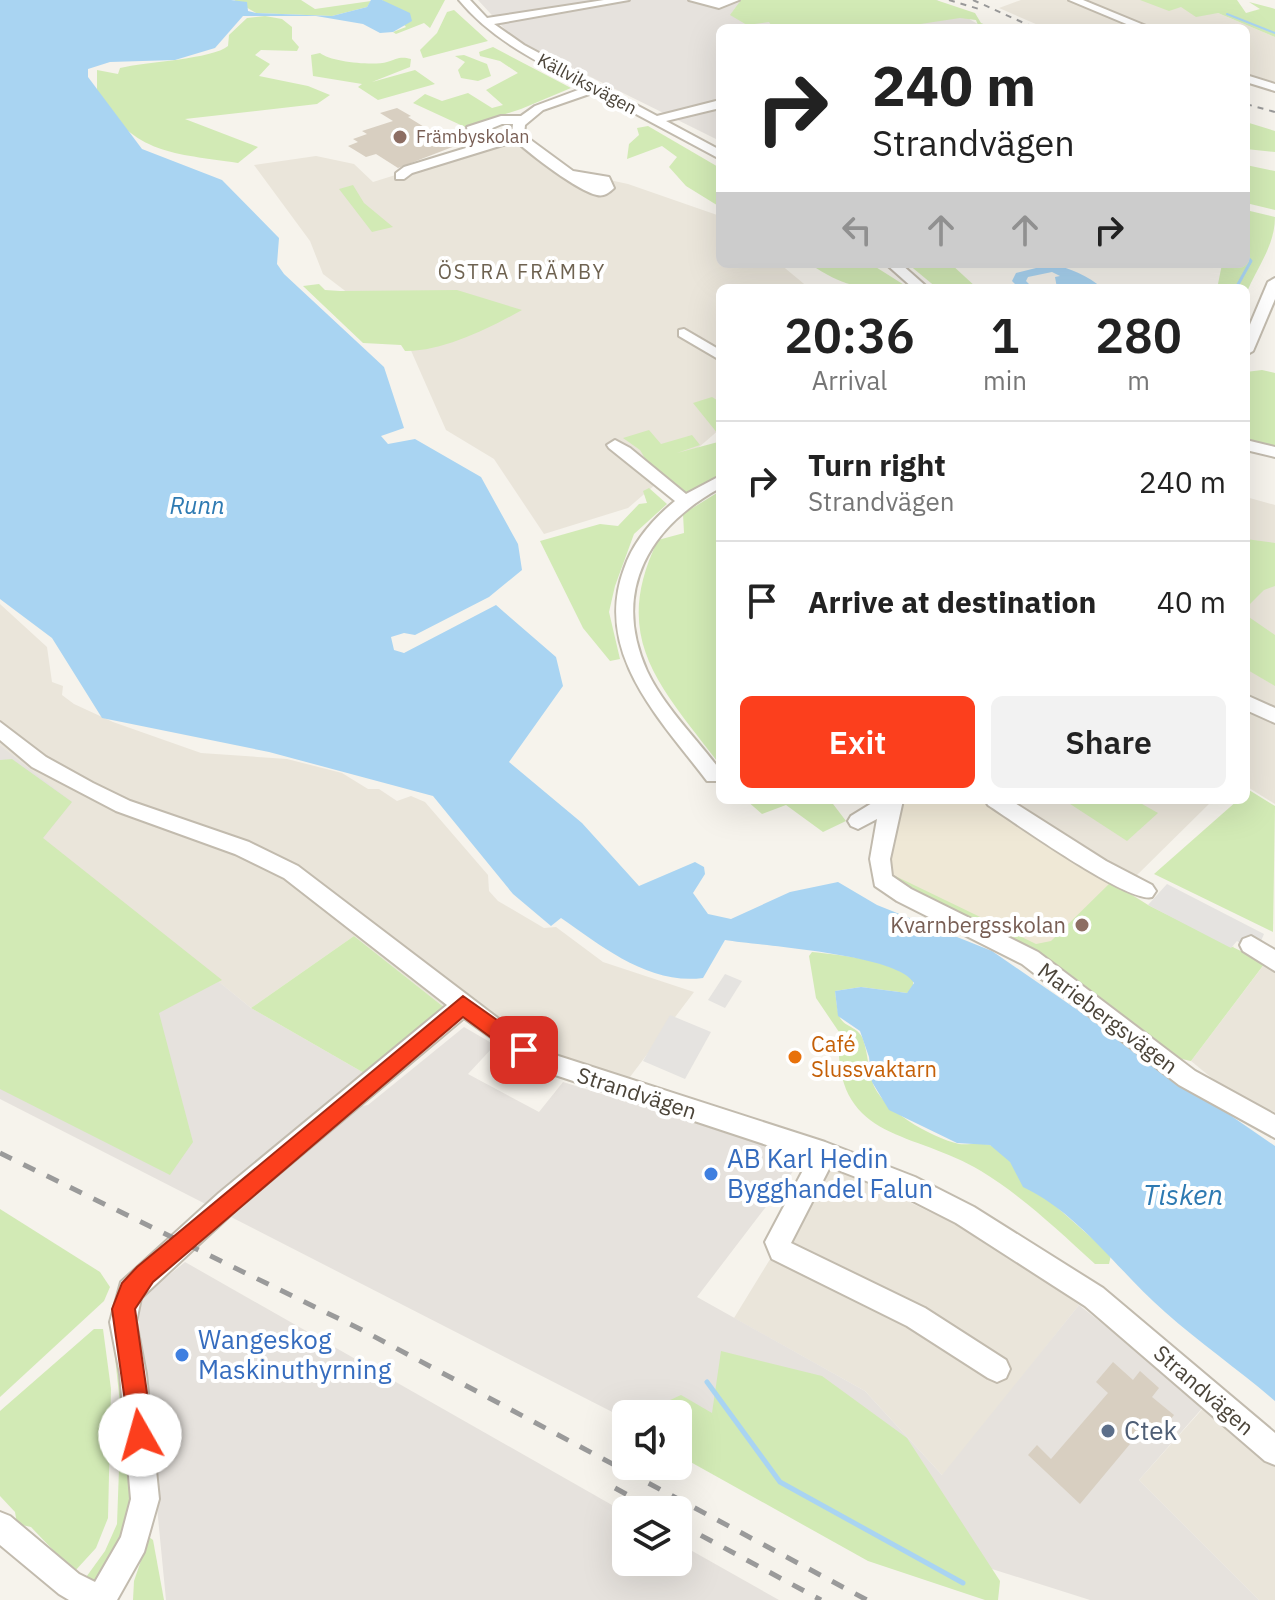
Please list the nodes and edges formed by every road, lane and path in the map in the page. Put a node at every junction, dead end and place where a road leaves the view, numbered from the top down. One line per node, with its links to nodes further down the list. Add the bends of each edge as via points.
1 (464, 0): 6 (street, Källviksvägen)
2 (624, 0): 6 (street, via 516,11)
3 (694, 0): 4 (street, via 719,5)
4 (734, 0)
5 (1074, 0): 7 (street)
6 (485, 22): 9 (street, Källviksvägen)
7 (1136, 24)
8 (1250, 79): 10 (street)
9 (595, 88): 12 (street, via 546,105); 13 (street, Källviksvägen)
10 (1275, 88)
11 (716, 105): 13 (street)
12 (522, 120): 14 (street); 15 (street, via 501,120 471,130)
13 (656, 121): 16 (street, Källviksvägen)
14 (518, 136): 15 (street); 17 (street)
15 (486, 143): 18 (street)
16 (716, 153)
17 (569, 174)
18 (400, 176)
19 (898, 268): 21 (street)
20 (1275, 282): 23 (street)
21 (916, 284)
22 (684, 333): 24 (street)
23 (1250, 341)
24 (716, 353)
25 (615, 445): 29 (street, via 663,489)
26 (1250, 446): 27 (street)
27 (1275, 452)
28 (716, 483): 29 (street)
29 (685, 500): 33 (street, via 656,524 644,544 625,591 623,616 638,671)
30 (1250, 704): 31 (street)
31 (1275, 716)
32 (0, 729): 41 (street, Strandvägen, via 39,762 86,788 291,872)
33 (714, 776)
34 (888, 804): 37 (street)
35 (891, 804): 42 (street, Mariebergsvägen, via 880,859 882,880 1030,958 1187,1078)
36 (1001, 804): 38 (street)
37 (858, 821)
38 (1145, 891)
39 (1251, 945): 40 (street)
40 (1275, 962)
41 (463, 1005): 43 (street, Strandvägen, via 542,1061); 47 (street, via 228,1201 130,1291 123,1322 145,1499 134,1542)
42 (1275, 1127)
43 (825, 1153): 44 (street, via 778,1242 781,1251 916,1317); 45 (street, Strandvägen, via 931,1197 1060,1273)
44 (997, 1369)
45 (1275, 1451)
46 (0, 1526): 47 (street, via 69,1584)
47 (100, 1600)

